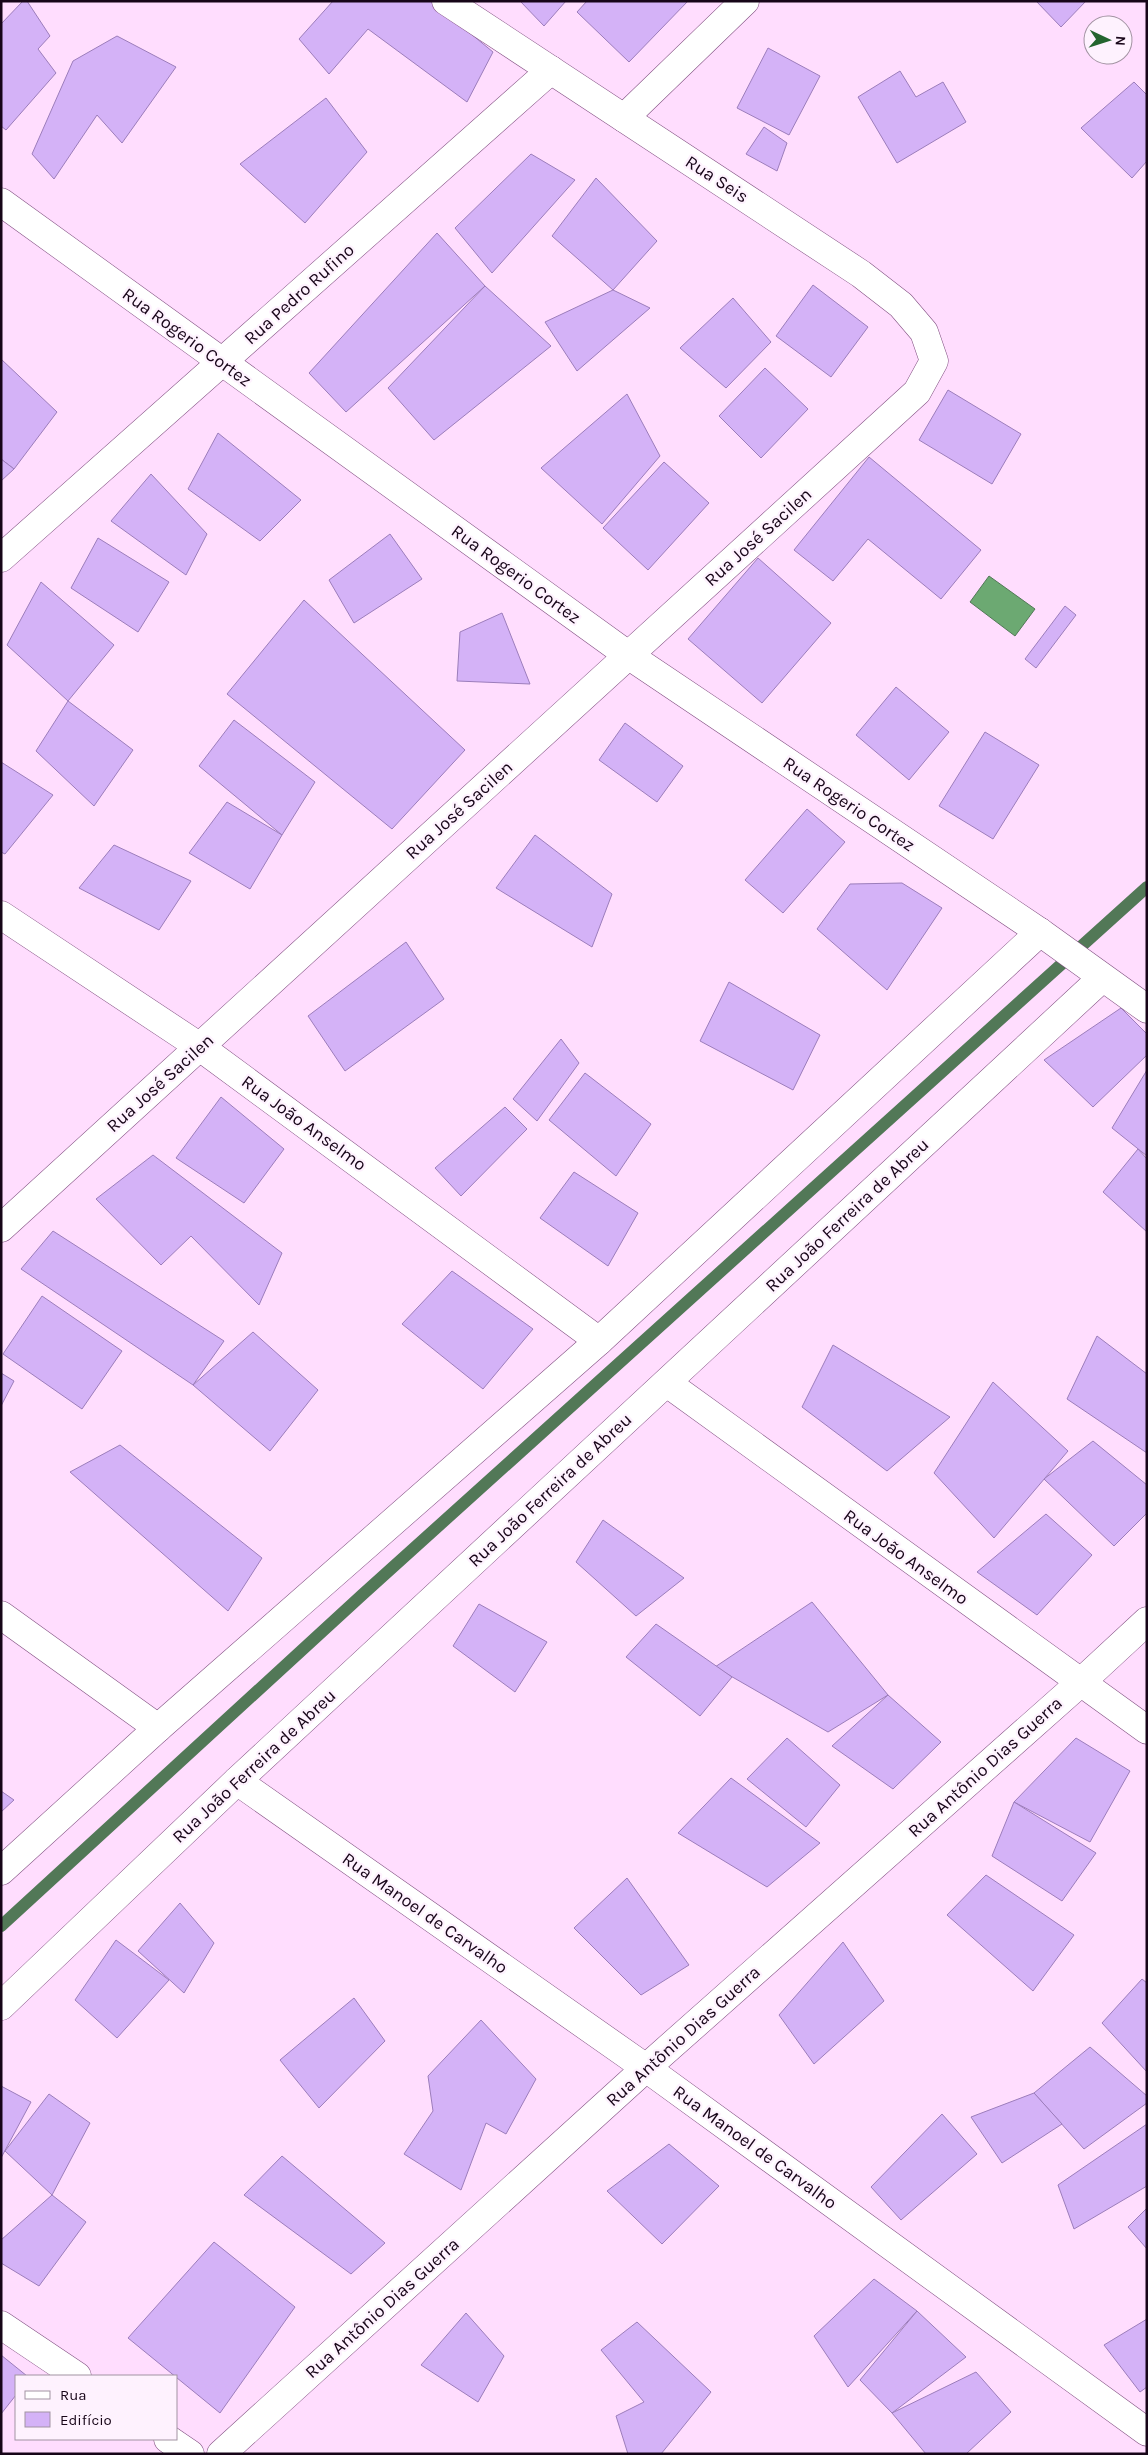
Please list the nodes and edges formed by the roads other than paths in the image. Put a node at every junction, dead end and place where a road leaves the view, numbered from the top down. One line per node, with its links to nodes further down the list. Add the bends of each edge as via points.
1 (446, 1): 3 (street, Rua Seis)
2 (745, 1): 4 (street)
3 (551, 70): 4 (street, Rua Seis); 6 (street, Rua Pedro Rufino)
4 (624, 118): 7 (street, Rua Seis, via 861,274 900,305 924,332 934,361)
5 (1, 202): 6 (street, Rua Rogerio Cortez)
6 (222, 363): 8 (street, Rua Pedro Rufino); 9 (street, Rua Rogerio Cortez)
7 (917, 392): 9 (street, Rua José Sacilen)
8 (1, 558)
9 (628, 655): 11 (street, Rua Rogerio Cortez); 14 (street, Rua José Sacilen)
10 (1, 915): 14 (street, Rua João Anselmo)
11 (1040, 932): 12 (street, Rua Rogerio Cortez); 16 (street)
12 (1102, 978): 13 (street, Rua Rogerio Cortez); 17 (street, Rua João Ferreira de Abreu)
13 (1147, 1009)
14 (200, 1047): 15 (street, Rua José Sacilen); 16 (street, Rua João Anselmo)
15 (1, 1228)
16 (599, 1340): 21 (street)
17 (667, 1383): 20 (street, Rua João Anselmo); 23 (street, Rua João Ferreira de Abreu)
18 (1, 1615): 21 (street)
19 (1147, 1621): 20 (street, Rua Antônio Dias Guerra)
20 (1080, 1683): 22 (street, Rua João Anselmo); 26 (street, Rua Antônio Dias Guerra)
21 (158, 1728): 24 (street)
22 (1147, 1730)
23 (237, 1780): 25 (street, Rua João Ferreira de Abreu); 26 (street, Rua Manoel de Carvalho)
24 (1, 1871)
25 (1, 2006)
26 (646, 2068): 29 (street, Rua Manoel de Carvalho); 32 (street, Rua Antônio Dias Guerra)
27 (1, 2324): 28 (street)
28 (76, 2375)
29 (1147, 2432)
30 (169, 2440): 31 (street)
31 (190, 2454)
32 (221, 2454)

